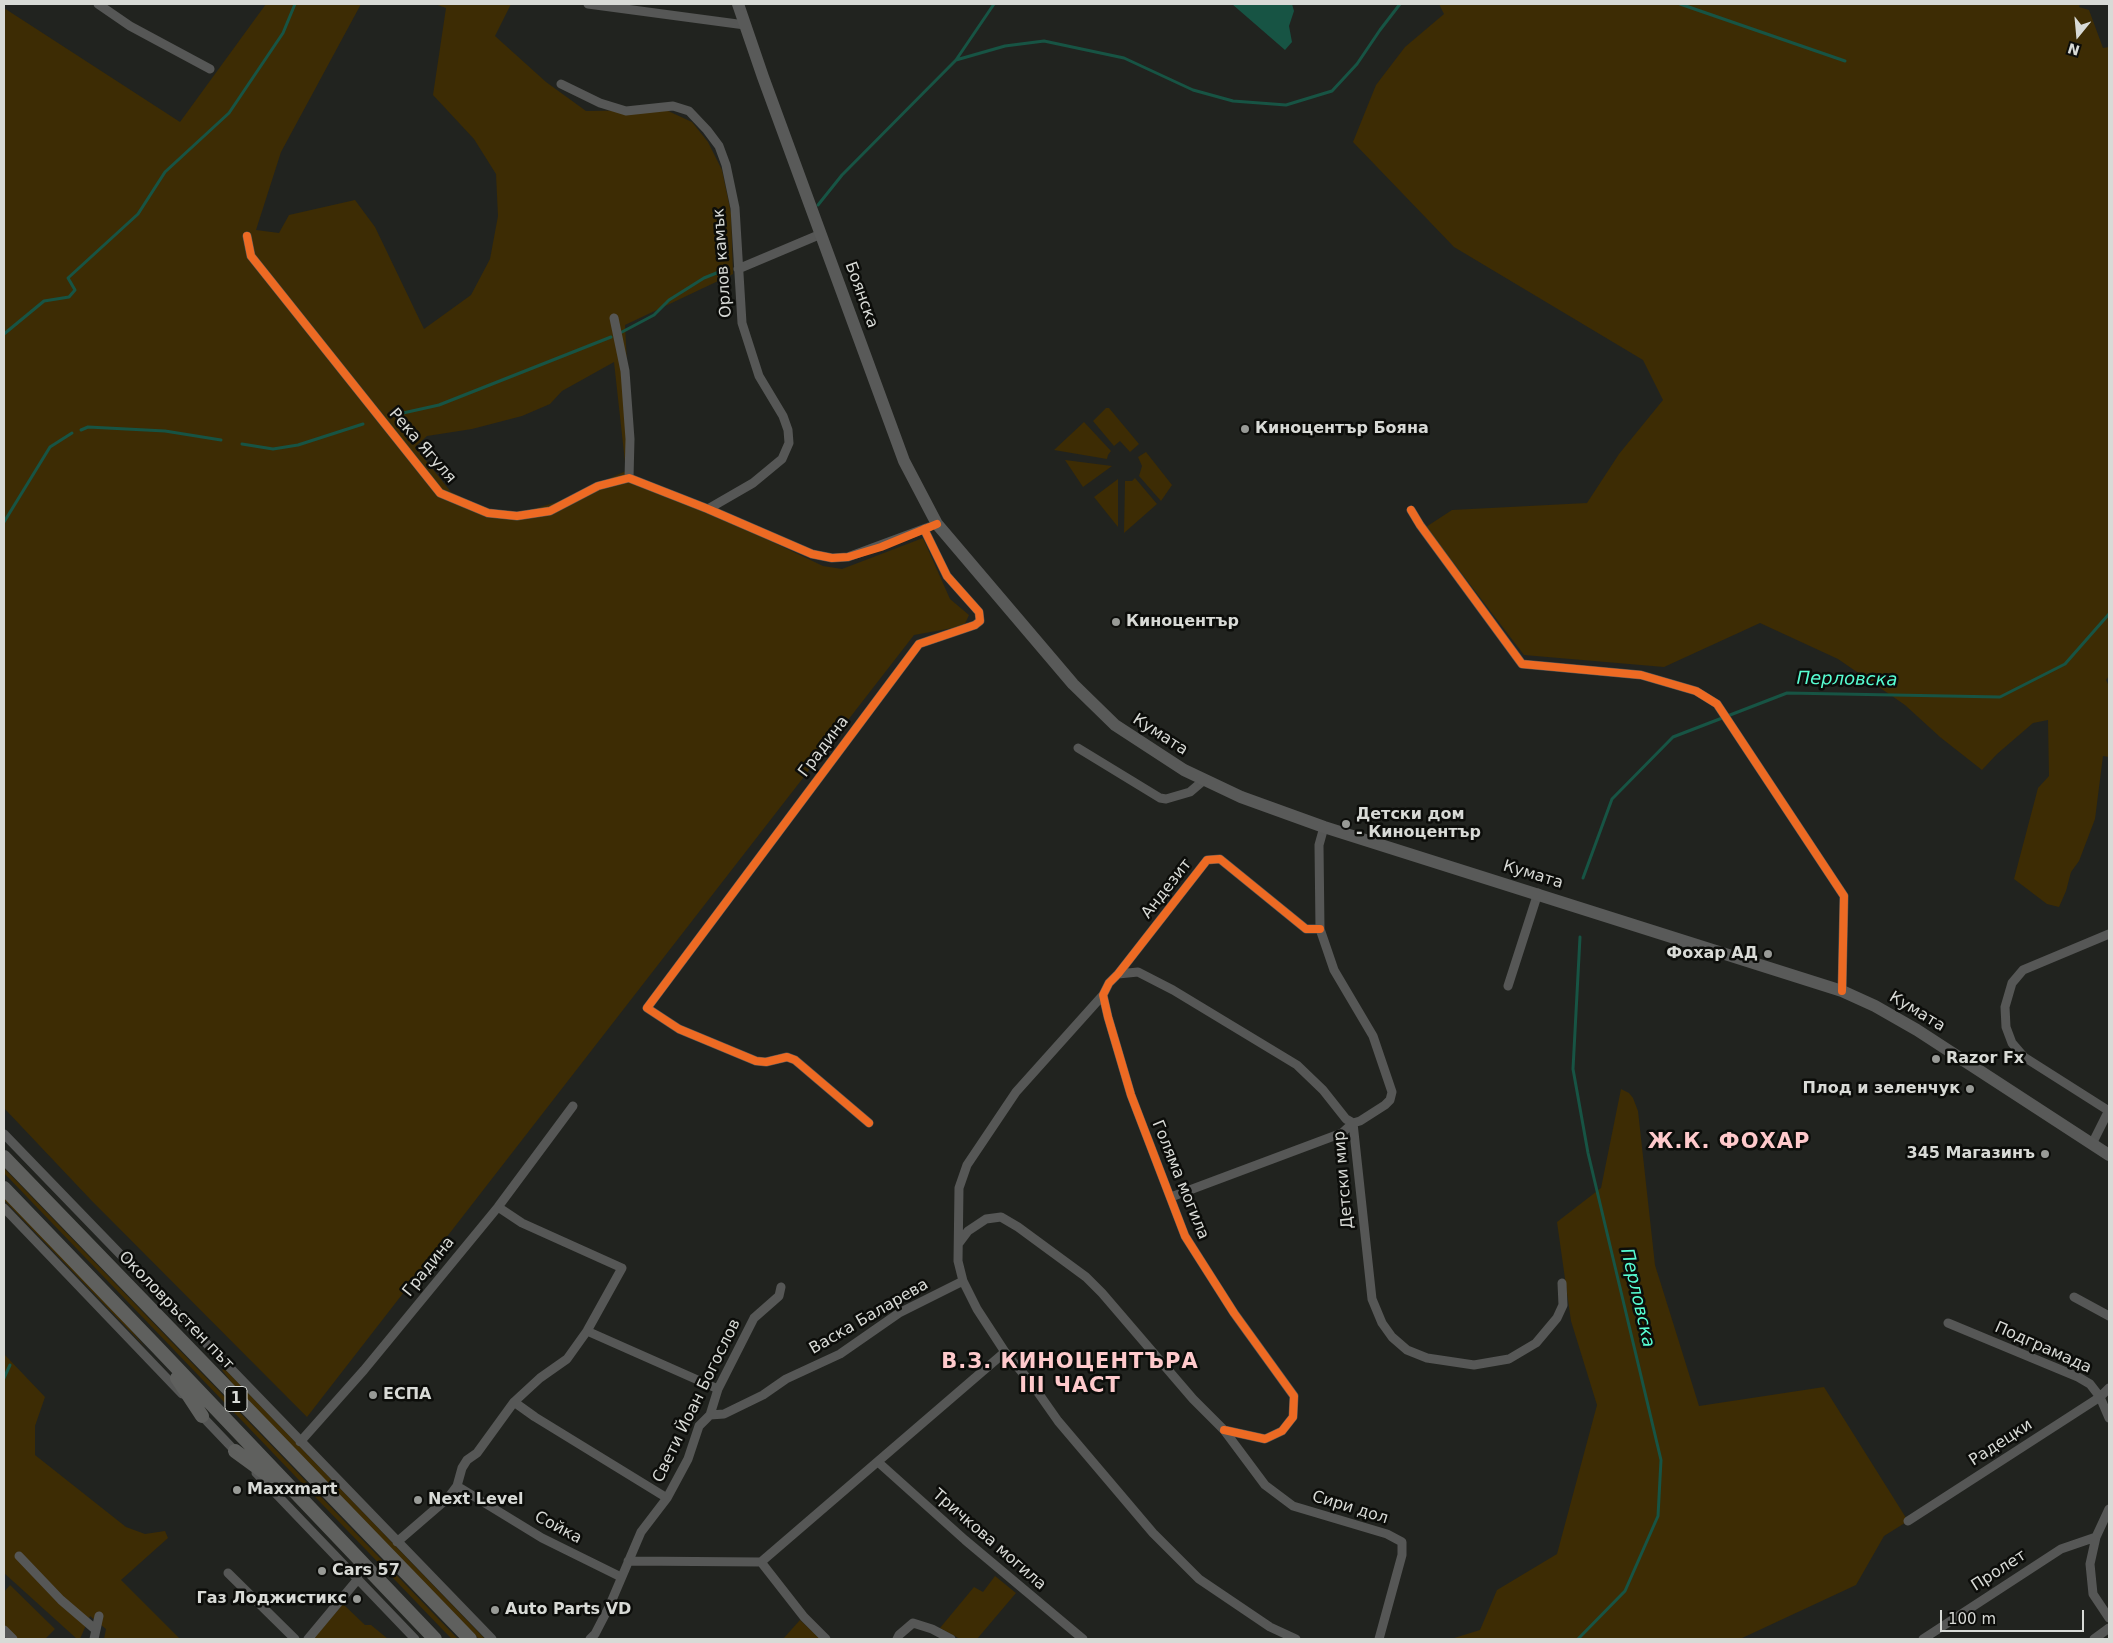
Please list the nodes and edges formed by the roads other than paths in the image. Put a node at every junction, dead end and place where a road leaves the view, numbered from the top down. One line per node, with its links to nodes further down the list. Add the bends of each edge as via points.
1 (98, 4): 5 (street, via 130,26)
2 (588, 4): 4 (street)
3 (738, 4): 4 (main road, Боянска)
4 (746, 25): 7 (main road, Боянска)
5 (210, 69)
6 (561, 84): 9 (street, Орлов камък, via 600,103 626,111 673,106 689,111 719,146 735,208)
7 (821, 234): 9 (street); 14 (main road, Боянска, via 904,461)
8 (247, 236): 11 (street, Река Ягуля, via 251,256 440,493 488,514 517,516 550,511 598,486)
9 (738, 269): 12 (street, Орлов камък, via 742,323 759,376 783,416 789,443 782,459 760,477)
10 (614, 318): 11 (street, via 624,371 630,439)
11 (629, 478): 12 (street)
12 (708, 509): 15 (street, via 812,554 832,558 848,557)
13 (1411, 510): 25 (street, via 1522,664 1641,675 1696,691 1717,704 1844,896)
14 (937, 524): 15 (street); 16 (main road, Боянска)
15 (924, 529): 30 (street, Градина, via 947,576 979,612 980,621 919,644 647,1008 693,1036 756,1062 787,1057 795,1060)
16 (985, 579): 18 (main road, Кумата, via 1073,684 1115,725)
17 (1078, 748): 18 (street, via 1160,798 1190,792)
18 (1204, 780): 19 (main road, Кумата)
19 (1324, 827): 20 (main road, Кумата); 21 (street, Детски мир, via 1319,845)
20 (1538, 894): 24 (street); 25 (main road, Кумата)
21 (1320, 929): 23 (street, Андезит, via 1306,929 1220,859 1207,860); 29 (street, Детски мир, via 1334,970 1373,1036 1392,1092 1385,1105)
22 (2109, 934): 28 (street, via 2023,970 2012,983 2005,1007 2006,1027 2012,1043 2024,1057)
23 (1118, 974): 26 (street, via 1109,982); 29 (street, via 1138,972 1164,985 1297,1065 1346,1119)
24 (1508, 986)
25 (1842, 991): 32 (main road, Кумата, via 1918,1030)
26 (1104, 995): 36 (street, Голяма могила, via 1131,1095); 39 (street, via 1016,1092 967,1165 959,1188)
27 (573, 1106): 37 (street, Градина)
28 (2109, 1111): 32 (street)
29 (1353, 1122): 36 (street, via 1342,1133); 41 (street, Детски мир, via 1372,1299 1382,1323 1407,1350 1426,1358 1474,1365 1509,1359 1536,1343 1557,1318 1563,1305)
30 (869, 1123)
31 (4, 1134): 57 (street)
32 (2092, 1144): 33 (main road, Кумата)
33 (2109, 1155)
34 (4, 1157): 83 (highway, Околовръстен път / 1)
35 (4, 1188): 47 (highway, 1)
36 (1171, 1197): 56 (street, Голяма могила, via 1185,1236 1234,1314 1294,1396 1293,1417 1282,1431 1265,1439)
37 (498, 1206): 46 (street, via 522,1223 622,1268); 57 (street, Градина, via 364,1370)
38 (4, 1208): 54 (street)
39 (959, 1243): 40 (street, via 958,1260); 56 (street, via 968,1231 986,1219 1001,1217 1018,1226 1086,1277)
40 (963, 1281): 48 (street); 53 (street, Васка Баларева, via 899,1313 840,1354 786,1379 763,1395 724,1414)
41 (1562, 1283)
42 (781, 1287): 50 (street, Свети Йоан Богослов, via 779,1296 754,1318)
43 (2074, 1297): 44 (street)
44 (2109, 1316)
45 (1948, 1323): 51 (street, Подграмада, via 2078,1376)
46 (587, 1332): 50 (street); 52 (street, via 567,1359)
47 (156, 1346): 54 (highway); 62 (highway, 1)
48 (1005, 1352): 59 (street); 90 (street, via 1107,1480 1199,1580 1270,1627)
49 (2109, 1388): 51 (street, Радецки)
50 (718, 1390): 53 (street, Свети Йоан Богослов)
51 (2100, 1397): 55 (street, Подграмада); 64 (street, Радецки)
52 (514, 1402): 60 (street, via 477,1453 467,1460); 61 (street)
53 (710, 1415): 61 (street, Свети Йоан Богослов, via 699,1426 688,1459)
54 (202, 1416): 58 (street)
55 (2109, 1418)
56 (1224, 1430): 91 (street, Сири дол, via 1265,1485 1294,1506 1387,1534 1402,1542 1402,1556)
57 (300, 1442): 66 (street)
58 (235, 1451): 62 (highway); 72 (street)
59 (878, 1462): 69 (street); 89 (street, Тричкова могила)
60 (457, 1486): 66 (street, via 448,1498); 71 (street, Сойка, via 542,1538)
61 (668, 1498): 68 (street, Свети Йоан Богослов, via 641,1532)
62 (301, 1499): 82 (highway, 1)
63 (2109, 1509): 65 (street)
64 (1908, 1521)
65 (2096, 1537): 74 (street, via 2090,1564 2093,1594); 92 (street, Пролет, via 2062,1549)
66 (397, 1542): 84 (street)
67 (19, 1556): 77 (street)
68 (628, 1561): 69 (street); 71 (street, Свети Йоан Богослов)
69 (761, 1562): 86 (street)
70 (228, 1573): 79 (street)
71 (622, 1577): 85 (street, Свети Йоан Богослов)
72 (358, 1579): 80 (street); 81 (street)
73 (99, 1616): 77 (street)
74 (2109, 1618)
75 (2109, 1628): 93 (street)
76 (4, 1630): 78 (street)
77 (95, 1635)
78 (12, 1639)
79 (295, 1639)
80 (308, 1639)
81 (416, 1639)
82 (435, 1639)
83 (470, 1639)
84 (492, 1639)
85 (590, 1639)
86 (826, 1639)
87 (898, 1639): 88 (street, via 913,1624)
88 (952, 1639)
89 (1083, 1639)
90 (1296, 1639)
91 (1379, 1639)
92 (1923, 1639)
93 (2094, 1639)

